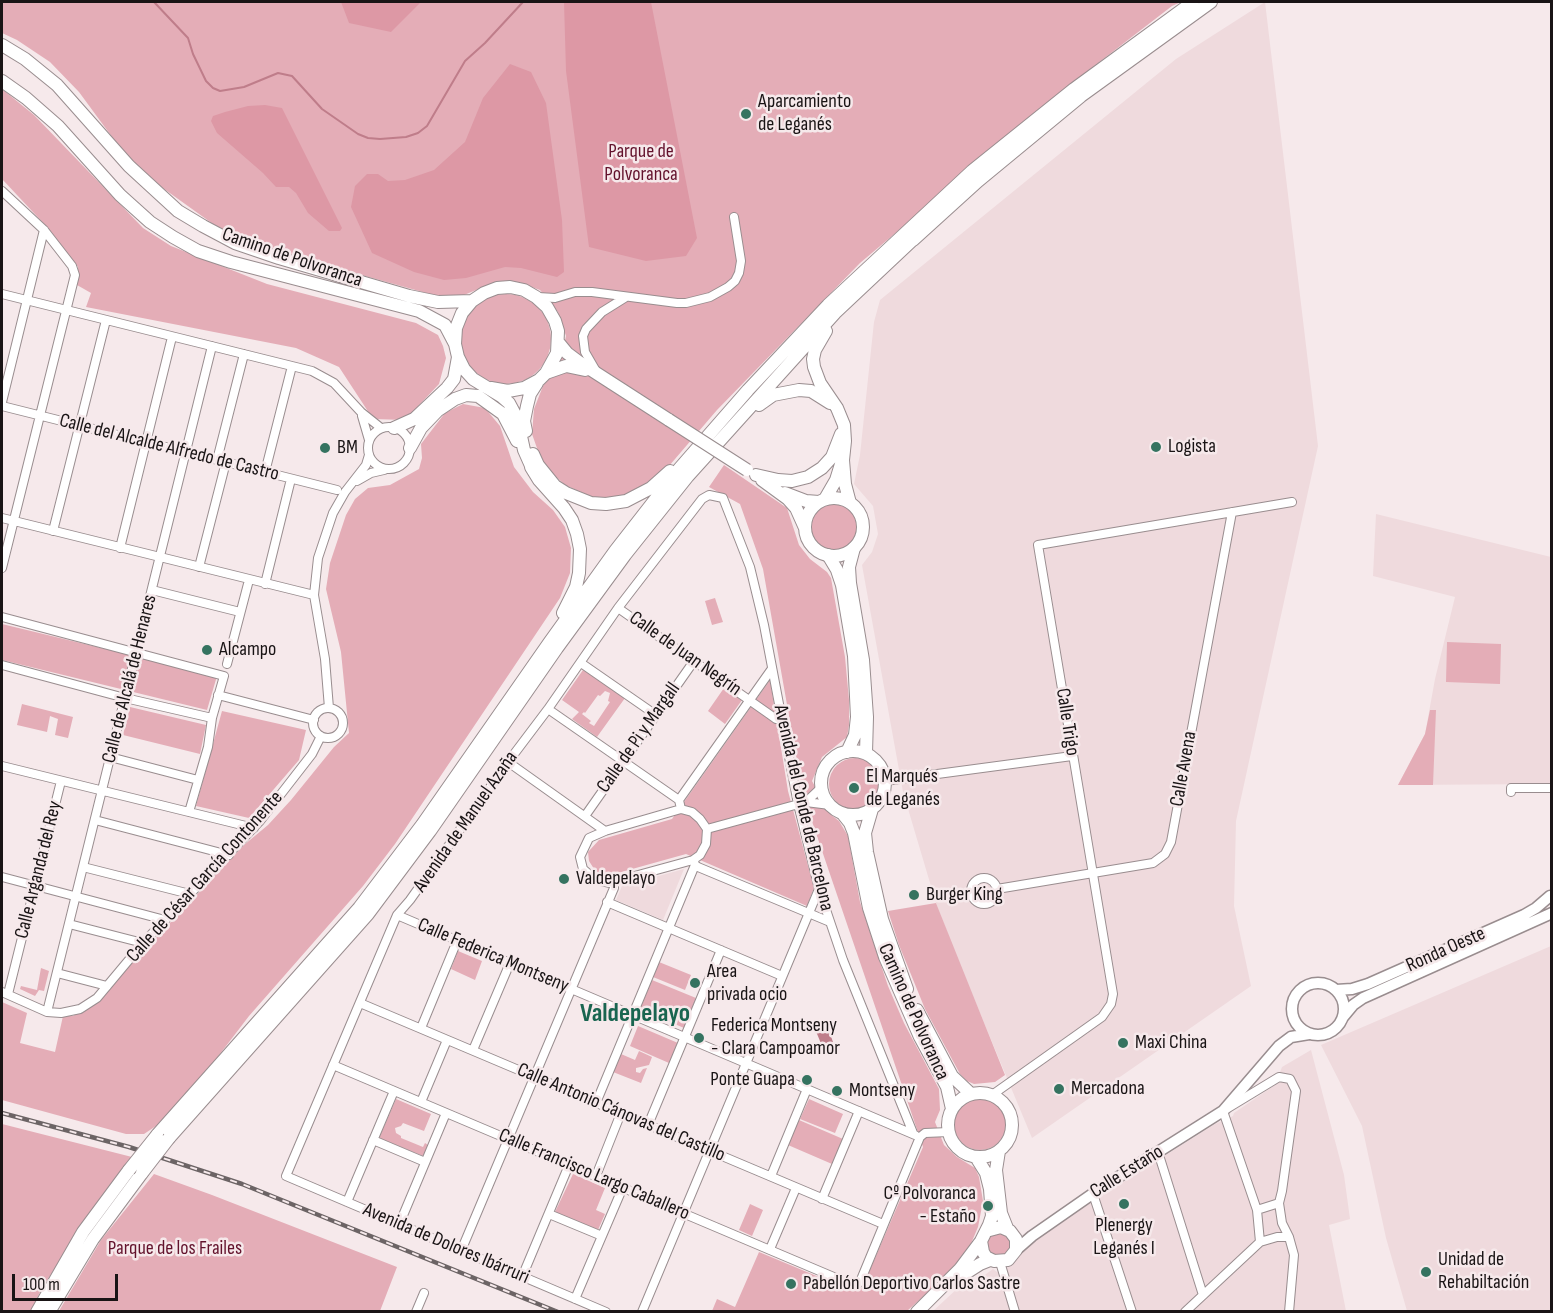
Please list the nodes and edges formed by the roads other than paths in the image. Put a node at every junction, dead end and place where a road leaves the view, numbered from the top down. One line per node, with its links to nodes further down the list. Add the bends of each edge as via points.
1 (1193, 2): 28 (main road, via 1074,89 972,171 828,305)
2 (1211, 2): 8 (main road, via 1081,96)
3 (2, 45): 14 (main road, Camino de Polvoranca, via 57,85 129,166 178,211 203,226 235,243 279,258 409,296 438,303)
4 (2, 81): 20 (main road, Camino de Polvoranca, via 57,126 120,195 173,237 231,262 419,311 445,325)
5 (2, 191): 7 (street)
6 (734, 217): 12 (street, via 740,273 728,287 686,303)
7 (44, 230): 13 (street); 15 (street, via 75,273)
8 (918, 235): 30 (main road, via 824,333 815,350 814,368); 50 (main road, via 836,313)
9 (575, 292): 11 (street); 12 (street); 17 (street, via 558,303)
10 (2, 294): 13 (street)
11 (536, 297): 14 (main road, via 517,289 497,288); 17 (main road, via 548,307)
12 (626, 297): 26 (street, via 591,322 583,336 585,352)
13 (26, 300): 15 (street); 29 (street)
14 (472, 301): 20 (main road, via 456,328)
15 (66, 310): 16 (street); 33 (street)
16 (106, 320): 18 (street); 35 (street)
17 (555, 321): 19 (main road)
18 (172, 336): 21 (street); 39 (street)
19 (558, 342): 25 (main road, via 553,363); 26 (main road, via 567,353)
20 (455, 344): 23 (main road)
21 (212, 346): 22 (street); 41 (street, Calle de Alcalá de Henares)
22 (244, 354): 24 (street); 43 (street)
23 (458, 357): 27 (main road, via 473,379); 37 (main road, via 454,379 447,388 414,419)
24 (292, 366): 32 (street, via 334,383); 48 (street)
25 (543, 376): 26 (main road, via 559,367 573,367); 27 (main road, via 525,388 508,391); 28 (main road, via 530,393 525,421 527,436 538,465 555,486 591,503 626,501 651,488)
26 (602, 377): 49 (main road, bridge)
27 (487, 387): 31 (main road, via 459,390); 46 (main road, via 509,404 517,418)
28 (748, 390): 77 (main road, via 679,469)
29 (2, 404): 33 (street, Calle del Alcalde Alfredo de Castro)
30 (837, 408): 34 (main road); 50 (main road, via 811,391 774,395 761,402)
31 (437, 411): 40 (main road); 46 (main road, via 466,395 492,404 504,414)
32 (360, 412): 36 (street); 38 (street)
33 (40, 416): 35 (street, Calle del Alcalde Alfredo de Castro); 61 (street)
34 (844, 424): 44 (main road); 49 (main road, via 832,457 808,477 778,480)
35 (79, 426): 39 (street, Calle del Alcalde Alfredo de Castro); 63 (street)
36 (381, 428): 37 (street); 38 (street)
37 (394, 428): 40 (street, via 406,435)
38 (369, 440): 42 (street)
39 (146, 442): 41 (street, Calle del Alcalde Alfredo de Castro); 64 (street)
40 (410, 448): 47 (street, via 403,465)
41 (186, 453): 43 (street, Calle del Alcalde Alfredo de Castro); 67 (street, Calle de Alcalá de Henares)
42 (369, 455): 47 (street); 52 (street)
43 (217, 460): 45 (street, Calle del Alcalde Alfredo de Castro)
44 (843, 460): 56 (main road); 58 (main road)
45 (226, 462): 48 (street, Calle del Alcalde Alfredo de Castro); 68 (street)
46 (532, 468): 77 (main road, via 572,520 580,549 576,587)
47 (385, 469): 52 (street, via 360,478)
48 (265, 472): 51 (street, Calle del Alcalde Alfredo de Castro)
49 (751, 472): 53 (main road)
50 (688, 476): 178 (main road, via 557,648 368,914)
51 (291, 479): 54 (street, Calle del Alcalde Alfredo de Castro); 71 (street)
52 (349, 488): 73 (street, via 324,537)
53 (775, 489): 56 (main road, via 806,501); 62 (main road, via 796,508)
54 (337, 490)
55 (702, 499): 74 (street, Avenida de Manuel Azaña); 83 (street, Avenida del Conde de Barcelona, via 709,495 723,498 728,507 750,567)
56 (822, 501): 58 (main road, via 843,499); 62 (main road, via 808,513)
57 (1292, 502): 59 (street, Calle Trigo)
58 (850, 503): 65 (main road, via 862,525)
59 (1232, 512): 96 (street, Calle Trigo, via 1038,545); 123 (street, Calle Avena, via 1171,842 1165,854 1153,863)
60 (2, 518): 61 (street)
61 (13, 521): 63 (street); 69 (street)
62 (805, 529): 66 (main road, via 812,546)
63 (53, 531): 64 (street)
64 (120, 548): 67 (street)
65 (854, 548): 66 (main road); 95 (main road, via 849,583 863,660)
66 (828, 555): 94 (main road, via 842,585 855,665 857,717 855,735)
67 (160, 558): 68 (street); 72 (street, Calle de Alcalá de Henares)
68 (199, 567): 70 (street)
69 (2, 568)
70 (249, 580): 71 (street); 75 (street)
71 (265, 584): 73 (street)
72 (152, 590): 75 (street); 78 (street, Calle de Alcalá de Henares)
73 (314, 595): 87 (street, via 326,659)
74 (618, 608): 79 (street, Calle de Juan Negrín); 80 (street, Avenida de Manuel Azaña)
75 (240, 612): 81 (street)
76 (2, 617): 78 (street)
77 (549, 643): 178 (main road, via 359,908)
78 (137, 651): 84 (street, via 224,675); 85 (street, Calle de Alcalá de Henares)
79 (694, 661): 86 (street, Calle de Juan Negrín); 89 (street, Calle de Pi y Margall)
80 (581, 663): 88 (street, Avenida de Manuel Azaña); 89 (street)
81 (226, 664)
82 (2, 665): 85 (street)
83 (771, 670): 86 (street); 91 (street, Avenida del Conde de Barcelona)
84 (218, 695): 90 (street); 92 (street)
85 (125, 698): 90 (street); 97 (street, Calle de Alcalá de Henares)
86 (750, 699): 91 (street, Calle de Juan Negrín); 108 (street)
87 (329, 708): 92 (street, via 319,711); 93 (street, via 338,712 344,725 335,737)
88 (548, 708): 98 (street, Avenida de Manuel Azaña); 99 (street)
89 (656, 715): 99 (street, Calle de Pi y Margall)
90 (213, 718): 101 (street)
91 (780, 718): 109 (street, Avenida del Conde de Barcelona)
92 (314, 720): 93 (street, via 314,729)
93 (321, 736): 117 (street, Calle de César García Contonente, via 312,754)
94 (847, 752): 95 (main road); 104 (main road, via 838,755 825,769)
95 (866, 753): 103 (main road, via 879,764)
96 (1072, 756): 103 (street); 123 (street, Calle Trigo)
97 (110, 757): 101 (street); 106 (street, Calle de Alcalá de Henares)
98 (508, 762): 115 (street); 135 (street, Avenida de Manuel Azaña)
99 (623, 762): 108 (street); 115 (street, Calle de Pi y Margall)
100 (2, 766): 102 (street)
101 (198, 780): 113 (street)
102 (61, 781): 106 (street); 126 (street, Calle Arganda del Rey)
103 (885, 781): 112 (main road, via 882,797)
104 (822, 788): 109 (street); 110 (main road)
105 (1551, 788): 107 (street, via 1511,788)
106 (102, 790): 113 (street); 116 (street, Calle de Alcalá de Henares)
107 (1510, 792)
108 (679, 800): 111 (street)
109 (802, 803): 110 (street); 118 (street); 127 (street, Avenida del Conde de Barcelona)
110 (830, 805): 114 (main road)
111 (681, 809): 118 (street, via 692,812); 119 (street)
112 (872, 809): 114 (main road, via 852,815); 166 (main road, Camino de Polvoranca, via 865,833 867,852 894,954 914,1006 952,1076)
113 (189, 812): 117 (street)
114 (842, 813): 170 (main road, Camino de Polvoranca, via 854,833 869,908 885,957 947,1088)
115 (585, 816): 119 (street)
116 (95, 820): 120 (street); 122 (street, Calle de Alcalá de Henares)
117 (254, 828): 120 (street, Calle de César García Contonente)
118 (707, 829): 121 (street, via 706,844)
119 (605, 831): 125 (street, via 589,838 580,861 591,877 602,883)
120 (229, 855): 129 (street, Calle de César García Contonente)
121 (694, 862): 125 (street); 133 (street); 139 (street)
122 (83, 867): 129 (street); 131 (street, Calle de Alcalá de Henares)
123 (1093, 873): 128 (street, Calle Avena); 167 (street, Calle Trigo, via 1113,994 1111,1004 1102,1017)
124 (2, 877): 126 (street)
125 (614, 882): 132 (street)
126 (36, 885): 131 (street); 149 (street, Calle Arganda del Rey)
127 (819, 889): 133 (street); 137 (street, Avenida del Conde de Barcelona)
128 (997, 889)
129 (190, 894): 136 (street, Calle de César García Contonente)
130 (1551, 894): 148 (main road, Ronda Oeste, via 1524,915 1368,984)
131 (76, 895): 136 (street); 138 (street, Calle de Alcalá de Henares)
132 (608, 902): 139 (street); 147 (street)
133 (809, 913): 137 (street); 145 (street)
134 (1551, 913): 154 (main road, Ronda Oeste, via 1363,998)
135 (398, 915): 140 (street, Calle Federica Montseny); 150 (street, Avenida de Manuel Azaña)
136 (165, 920): 141 (street, Calle de César García Contonente)
137 (830, 922): 177 (street, Avenida del Conde de Barcelona)
138 (69, 924): 141 (street); 144 (street, Calle de Alcalá de Henares)
139 (669, 928): 142 (street); 153 (street)
140 (457, 941): 143 (street, Calle Federica Montseny); 155 (street)
141 (143, 944): 146 (street, Calle de César García Contonente)
142 (722, 951): 145 (street); 157 (street)
143 (510, 963): 147 (street, Calle Federica Montseny); 160 (street)
144 (57, 973): 146 (street); 152 (street, Calle de Alcalá de Henares)
145 (782, 976): 161 (street)
146 (107, 986): 152 (street, Calle de César García Contonente, via 80,1009)
147 (571, 989): 153 (street, Calle Federica Montseny); 163 (street)
148 (1336, 990): 151 (main road, via 1321,983 1305,986); 154 (main road, via 1343,1003)
149 (5, 993): 152 (street)
150 (360, 1003): 155 (street, Calle Antonio Cánovas del Castillo); 162 (street, Avenida de Manuel Azaña)
151 (1292, 1006): 156 (main road, via 1295,1023); 159 (main road, Calle Estaño)
152 (47, 1012)
153 (632, 1015): 157 (street, Calle Federica Montseny); 169 (street)
154 (1343, 1017): 156 (main road, via 1326,1035)
155 (421, 1028): 158 (street, Calle Antonio Cánovas del Castillo)
156 (1309, 1034): 159 (main road, Calle Estaño, via 1291,1037)
157 (685, 1037): 161 (street, Calle Federica Montseny); 175 (street)
158 (447, 1040): 160 (street, Calle Antonio Cánovas del Castillo); 168 (street)
159 (1279, 1046): 172 (main road, Calle Estaño)
160 (473, 1050): 163 (street, Calle Antonio Cánovas del Castillo)
161 (746, 1064): 164 (street, Calle Federica Montseny); 181 (street)
162 (333, 1065): 165 (street, Calle Francisco Largo Caballero); 187 (street, Avenida de Manuel Azaña)
163 (534, 1077): 169 (street, Calle Antonio Cánovas del Castillo); 179 (street)
164 (807, 1089): 171 (street, Calle Federica Montseny); 189 (street)
165 (394, 1091): 168 (street, Calle Francisco Largo Caballero); 180 (street)
166 (971, 1094): 167 (main road); 170 (main road)
167 (992, 1095): 182 (main road, via 1001,1100 1011,1117 1010,1137)
168 (421, 1102): 173 (street, Calle Francisco Largo Caballero)
169 (596, 1102): 174 (street, Calle Antonio Cánovas del Castillo)
170 (952, 1109): 176 (main road)
171 (859, 1111): 177 (street, Calle Federica Montseny); 193 (street)
172 (1223, 1112): 183 (main road, Calle Estaño); 195 (street, Calle Estaño, via 1280,1077 1290,1079 1296,1091); 196 (street)
173 (446, 1113): 179 (street, Calle Francisco Largo Caballero); 185 (street)
174 (621, 1113): 175 (street, Calle Antonio Cánovas del Castillo); 188 (street)
175 (648, 1125): 181 (street, Calle Antonio Cánovas del Castillo)
176 (949, 1132): 177 (street); 184 (main road, via 956,1146)
177 (916, 1135): 199 (street)
178 (163, 1137): 216 (main road, bridge, via 129,1170 83,1233); 217 (main road, bridge, via 142,1173 93,1239)
179 (508, 1139): 186 (street, Calle Francisco Largo Caballero); 209 (street)
180 (373, 1140): 185 (street); 194 (street)
181 (709, 1150): 189 (street, Calle Antonio Cánovas del Castillo); 197 (street)
182 (999, 1151): 184 (main road); 201 (main road, via 996,1170 1001,1214)
183 (1158, 1152): 192 (main road, Calle Estaño); 214 (street)
184 (976, 1157): 203 (main road, via 990,1189 992,1215)
185 (425, 1162): 200 (street)
186 (569, 1165): 188 (street, Calle Francisco Largo Caballero); 198 (street)
187 (286, 1176): 194 (street, Avenida de Dolores Ibárruri)
188 (596, 1176): 190 (street, Calle Francisco Largo Caballero)
189 (771, 1176): 191 (street, Calle Antonio Cánovas del Castillo)
190 (623, 1187): 197 (street, Calle Francisco Largo Caballero); 202 (street)
191 (796, 1188): 193 (street, Calle Antonio Cánovas del Castillo); 207 (street)
192 (1093, 1194): 204 (main road, Calle Estaño); 223 (street)
193 (822, 1198): 199 (street, Calle Antonio Cánovas del Castillo)
194 (347, 1202): 200 (street, Avenida de Dolores Ibárruri)
195 (1279, 1203): 196 (street); 205 (street)
196 (1257, 1210): 206 (street)
197 (683, 1213): 207 (street, Calle Francisco Largo Caballero); 220 (street)
198 (549, 1214): 202 (street); 211 (street)
199 (883, 1224): 207 (street, Calle Francisco Largo Caballero, via 855,1286)
200 (399, 1225): 209 (street, Avenida de Dolores Ibárruri)
201 (1010, 1231): 203 (main road, via 996,1227); 204 (main road); 208 (main road)
202 (602, 1236): 215 (street)
203 (984, 1236): 210 (main road, via 983,1252); 212 (main road)
204 (1032, 1236): 208 (main road, Calle Estaño)
205 (1289, 1237): 206 (street); 225 (street, via 1294,1255)
206 (1260, 1242): 214 (street)
207 (770, 1249)
208 (1016, 1250): 210 (main road, via 1008,1260)
209 (461, 1251): 211 (street, Avenida de Dolores Ibárruri)
210 (995, 1261): 212 (main road, via 974,1268); 222 (street)
211 (522, 1277): 215 (street, Avenida de Dolores Ibárruri)
212 (942, 1289): 221 (main road)
213 (423, 1293): 218 (street)
214 (1203, 1295): 224 (street)
215 (575, 1299): 219 (street, Avenida de Dolores Ibárruri)
216 (37, 1311)
217 (50, 1311)
218 (416, 1311)
219 (606, 1311)
220 (642, 1311)
221 (917, 1311)
222 (1015, 1311)
223 (1132, 1311)
224 (1185, 1311)
225 (1290, 1311)

